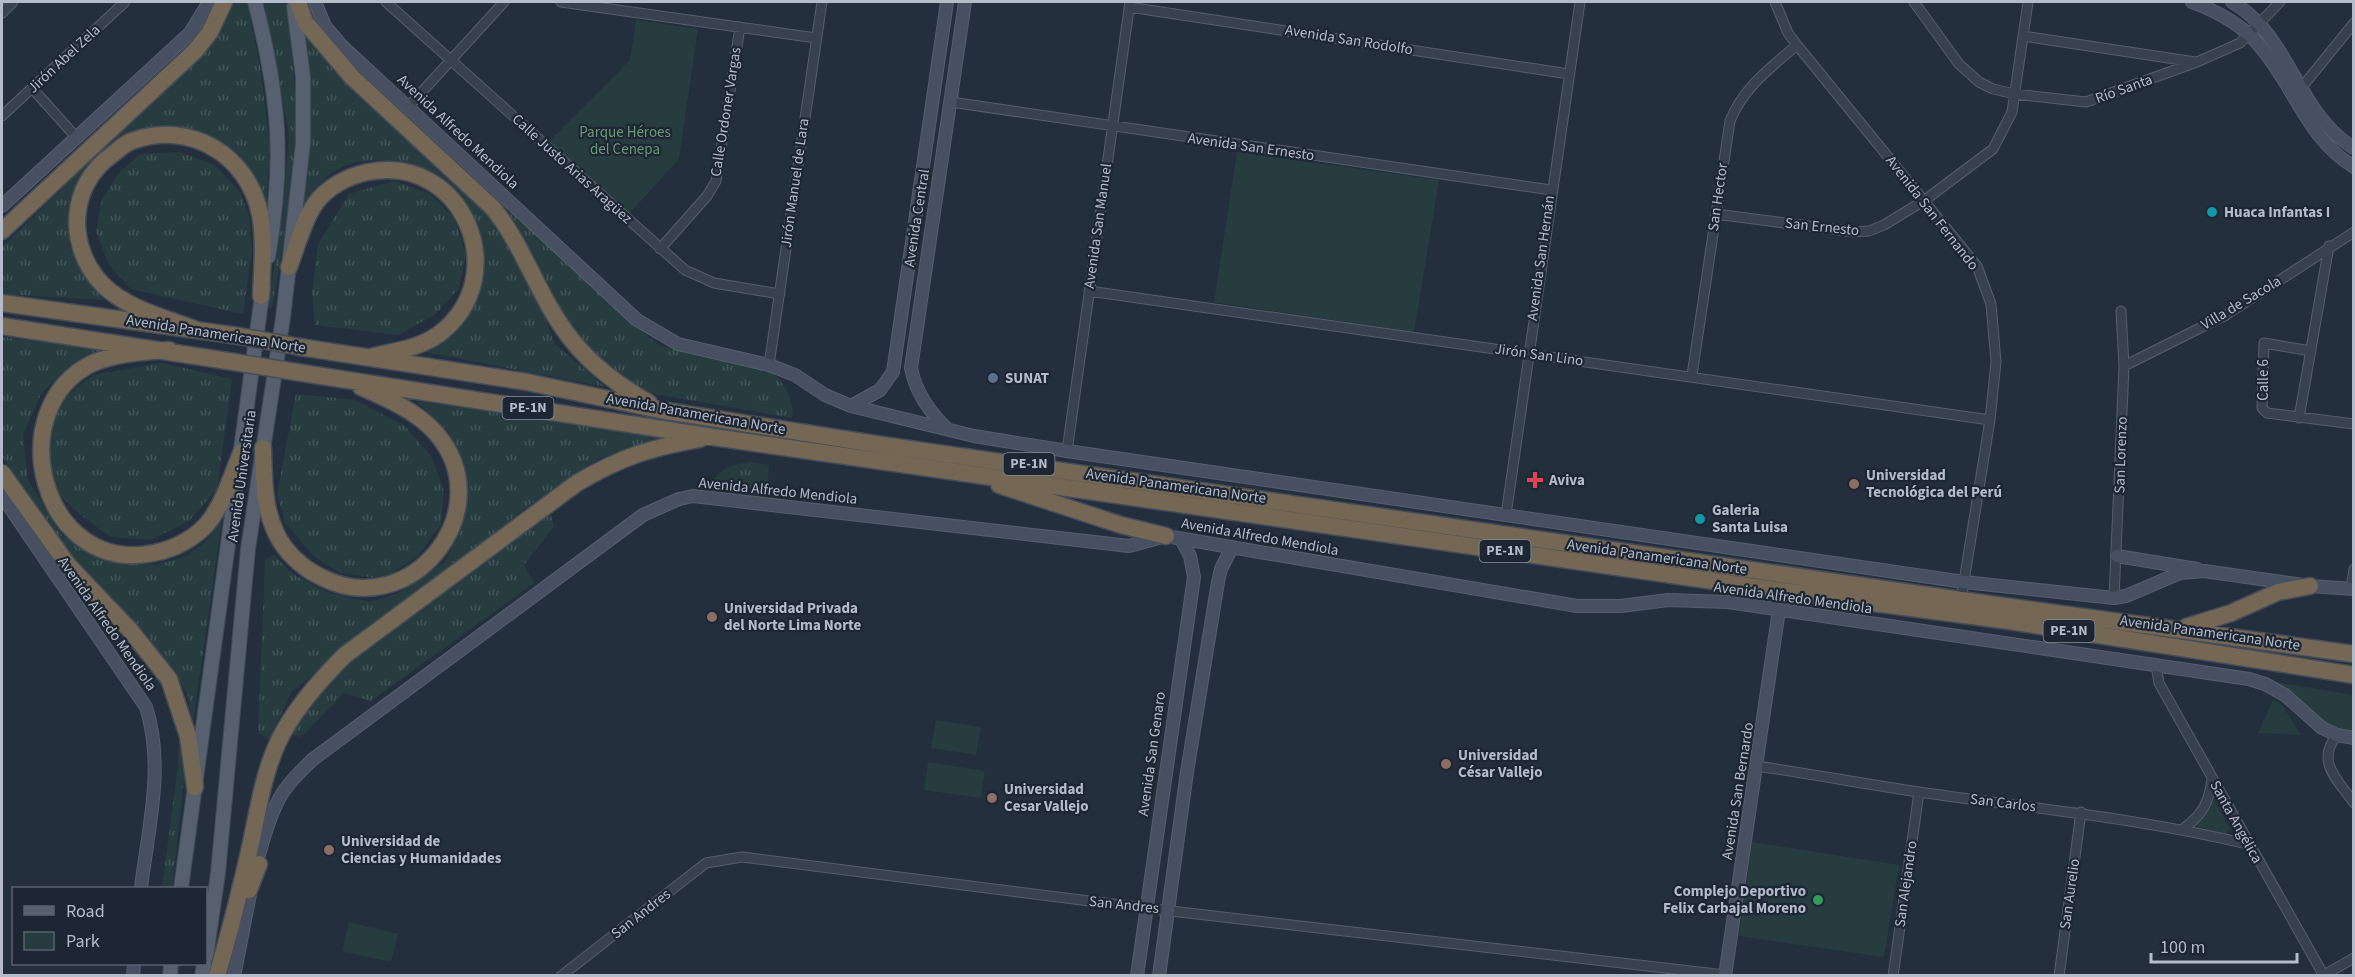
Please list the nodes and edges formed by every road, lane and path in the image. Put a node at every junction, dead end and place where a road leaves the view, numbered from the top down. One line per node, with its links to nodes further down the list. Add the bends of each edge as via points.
1 (14, 2): 22 (street)
2 (125, 2): 34 (street, Jirón Abel Zela)
3 (209, 2): 40 (main road, via 190,33)
4 (224, 2): 47 (highway, via 210,32 195,51)
5 (255, 2): 56 (main road, Avenida Universitaria, via 273,80 278,125 275,211)
6 (296, 2): 51 (main road, Avenida Universitaria, via 304,113); 70 (highway, via 305,22 352,77 493,208 509,228 570,339 605,375)
7 (315, 2): 37 (main road, Avenida Alfredo Mendiola, via 325,26 342,46)
8 (386, 2): 30 (street, Calle Justo Arias Aragüez)
9 (504, 2): 30 (street)
10 (561, 2): 25 (street)
11 (822, 2): 28 (street, Jirón Manuel de Lara)
12 (947, 2): 53 (main road, Avenida Central)
13 (965, 2): 36 (main road, Avenida Central)
14 (1580, 2): 32 (street, Avenida San Hernán)
15 (1775, 2): 29 (street, Avenida San Fernando)
16 (1914, 2): 35 (street, Río Santa, via 1968,73 1993,89)
17 (2028, 2): 27 (street)
18 (2192, 2): 26 (main road, via 2223,16)
19 (2232, 2): 24 (main road)
20 (2280, 2): 24 (street, Río Santa)
21 (1130, 4): 32 (street, Avenida San Rodolfo); 39 (street, Avenida San Manuel)
22 (2, 13)
23 (2354, 23): 33 (street)
24 (2261, 24): 26 (street, Río Santa); 33 (main road)
25 (740, 27): 28 (street); 50 (street, Calle Ordoner Vargas, via 716,181)
26 (2250, 35): 31 (street, Río Santa); 42 (main road, via 2279,72 2314,131 2332,152)
27 (2023, 36): 31 (street); 35 (street)
28 (816, 38): 54 (street, Jirón Manuel de Lara)
29 (1797, 45): 44 (street, Avenida San Fernando); 46 (street, San Hector, via 1751,85 1736,108 1727,134)
30 (452, 59): 37 (street); 50 (street, Calle Justo Arias Aragüez)
31 (2197, 62): 35 (street, Río Santa, via 2086,102)
32 (1569, 74): 43 (street, Avenida San Hernán)
33 (2302, 87): 41 (main road, via 2326,126)
34 (32, 88): 38 (street, Jirón Abel Zela); 40 (street)
35 (2015, 94): 44 (street, San Ernesto, via 2012,112 1993,149)
36 (951, 102): 39 (street, Avenida San Ernesto); 55 (main road, Avenida Central)
37 (410, 106): 65 (main road, Avenida Alfredo Mendiola, via 638,320 678,344)
38 (2, 116)
39 (1112, 127): 43 (street, Avenida San Ernesto); 52 (street, Avenida San Manuel)
40 (76, 137): 45 (main road)
41 (2354, 148)
42 (2354, 167)
43 (1551, 190): 63 (street, Avenida San Hernán)
44 (1925, 200): 46 (street, San Ernesto, via 1884,225 1862,231); 72 (street, Avenida San Fernando, via 1977,266 1991,304 1996,342)
45 (2, 206)
46 (1716, 214): 67 (street, San Hector)
47 (2, 231)
48 (2354, 232): 49 (street, Villa de Sacola)
49 (2329, 246): 62 (street); 66 (street, Villa de Sacola, via 2226,315)
50 (660, 249): 54 (street, Calle Justo Arias Aragüez, via 703,280)
51 (289, 267): 64 (highway, via 314,205 326,191 358,174 377,170 417,175 433,181 450,196 471,232 475,275 470,296 461,312 438,334 409,348); 76 (main road, Avenida Universitaria)
52 (1089, 291): 63 (street, Jirón San Lino); 77 (street, Avenida San Manuel)
53 (906, 292): 55 (main road); 69 (main road, Avenida Central, via 893,372 874,394)
54 (780, 294): 65 (street, Jirón Manuel de Lara)
55 (920, 294): 74 (main road, Avenida Central, via 911,368 927,408)
56 (261, 296): 60 (highway, via 260,214 251,187 237,165 219,149 198,139 169,135 131,141 102,161 83,188 75,217 77,244 104,286 134,305); 78 (main road, Avenida Universitaria)
57 (2, 303): 60 (highway, Avenida Panamericana Norte / PE-1N)
58 (2121, 311): 66 (street, San Lorenzo)
59 (2, 326): 61 (highway, Avenida Panamericana Norte / PE-1N)
60 (197, 330): 64 (highway, Avenida Panamericana Norte / PE-1N, bridge)
61 (169, 350): 68 (highway, Avenida Panamericana Norte / PE-1N, bridge); 78 (highway, via 93,363 71,374 42,406 34,427 33,464 50,509 82,541 103,551 126,555 165,551 196,534 210,520)
62 (2311, 351): 71 (street); 71 (street, Calle 6, via 2264,343 2262,408 2267,413)
63 (1528, 354): 67 (street, Jirón San Lino); 82 (street, Avenida San Hernán)
64 (366, 358): 70 (highway, Avenida Panamericana Norte / PE-1N, via 527,382)
65 (769, 365): 69 (main road, Avenida Alfredo Mendiola)
66 (2124, 366): 85 (street, San Lorenzo)
67 (1692, 375): 72 (street, Jirón San Lino)
68 (344, 378): 75 (highway, Avenida Panamericana Norte / PE-1N); 76 (highway, via 421,421 435,432 446,449 456,478 456,509 452,529 428,563 392,585 371,589 331,583 312,573 297,561 276,533 266,502)
69 (851, 406): 74 (main road, Avenida Alfredo Mendiola)
70 (660, 410): 92 (highway, Avenida Panamericana Norte / PE-1N)
71 (2299, 418): 73 (street, Calle 6)
72 (1990, 420): 88 (street, Avenida San Fernando)
73 (2354, 424)
74 (947, 429): 77 (main road, Avenida Alfredo Mendiola)
75 (713, 437): 80 (highway, Avenida Panamericana Norte / PE-1N); 116 (highway, via 636,453 578,483 345,655 323,677 284,730 271,760)
76 (263, 448): 115 (main road, Avenida Universitaria, via 248,549 220,861)
77 (1066, 451): 82 (main road, Avenida Alfredo Mendiola)
78 (241, 453): 104 (main road, Avenida Universitaria)
79 (2, 473): 104 (highway, via 68,565 130,630 169,679 188,736)
80 (973, 475): 83 (highway, via 1033,498); 97 (highway, Avenida Panamericana Norte / PE-1N, via 2002,620)
81 (2, 496): 111 (main road, Avenida Alfredo Mendiola, via 146,707 155,763)
82 (1506, 515): 88 (main road, Avenida Alfredo Mendiola)
83 (1173, 537): 84 (main road, Avenida Alfredo Mendiola); 100 (main road, Avenida San Genaro, via 1190,556 1194,577); 110 (main road, Avenida Alfredo Mendiola, via 1129,546 705,497 679,499 643,515 312,760 279,800)
84 (1232, 548): 93 (main road, Avenida Alfredo Mendiola, via 1577,606 1668,600 1728,602); 101 (main road, via 1218,582)
85 (2117, 556): 87 (main road, via 2182,564); 91 (street, San Lorenzo)
86 (2354, 569): 90 (street)
87 (2204, 571): 89 (main road, Avenida Alfredo Mendiola); 91 (main road, Avenida Alfredo Mendiola, via 2180,573)
88 (1964, 582): 91 (main road, Avenida Alfredo Mendiola); 92 (street, Avenida San Fernando)
89 (2310, 586): 90 (main road, Avenida Alfredo Mendiola); 94 (highway, via 2278,592 2231,613)
90 (2352, 588)
91 (2114, 598)
92 (1961, 600): 94 (highway, Avenida Panamericana Norte / PE-1N)
93 (1779, 610): 96 (main road, Avenida Alfredo Mendiola); 102 (main road, Avenida San Bernardo)
94 (2182, 628): 95 (highway, Avenida Panamericana Norte / PE-1N)
95 (2354, 654)
96 (2156, 665): 98 (main road, Avenida Alfredo Mendiola, via 2265,684 2286,695 2322,728); 103 (street, Santa Angélica, via 2159,683)
97 (2354, 675)
98 (2337, 735): 99 (main road, Avenida Alfredo Mendiola); 106 (street, via 2326,751 2328,765)
99 (2354, 738)
100 (1169, 743): 101 (main road); 113 (main road, Avenida San Genaro)
101 (1191, 747): 114 (main road)
102 (1757, 766): 105 (street, San Carlos); 123 (main road, Avenida San Bernardo)
103 (2212, 778): 108 (street, via 2205,809); 109 (street, Santa Angélica)
104 (195, 787): 112 (main road, Avenida Universitaria)
105 (1919, 792): 107 (street, San Carlos); 124 (street, San Alejandro)
106 (2354, 803)
107 (2081, 812): 108 (street, San Carlos); 125 (street, San Aurelio)
108 (2183, 829): 109 (street, San Carlos)
109 (2247, 844): 126 (street, Santa Angélica)
110 (259, 864): 116 (highway); 119 (main road, Avenida Alfredo Mendiola)
111 (141, 887)
112 (181, 887)
113 (1145, 908): 114 (street, San Andres); 120 (street, San Andres, via 742,857 706,863); 121 (main road, Avenida San Genaro)
114 (1167, 909): 122 (main road); 123 (street, San Andres)
115 (208, 932)
116 (228, 937): 118 (highway)
117 (2354, 958): 126 (street)
118 (205, 970)
119 (234, 975)
120 (561, 975)
121 (1137, 975)
122 (1159, 975)
123 (1725, 975)
124 (1893, 975)
125 (2059, 975)
126 (2324, 975)

